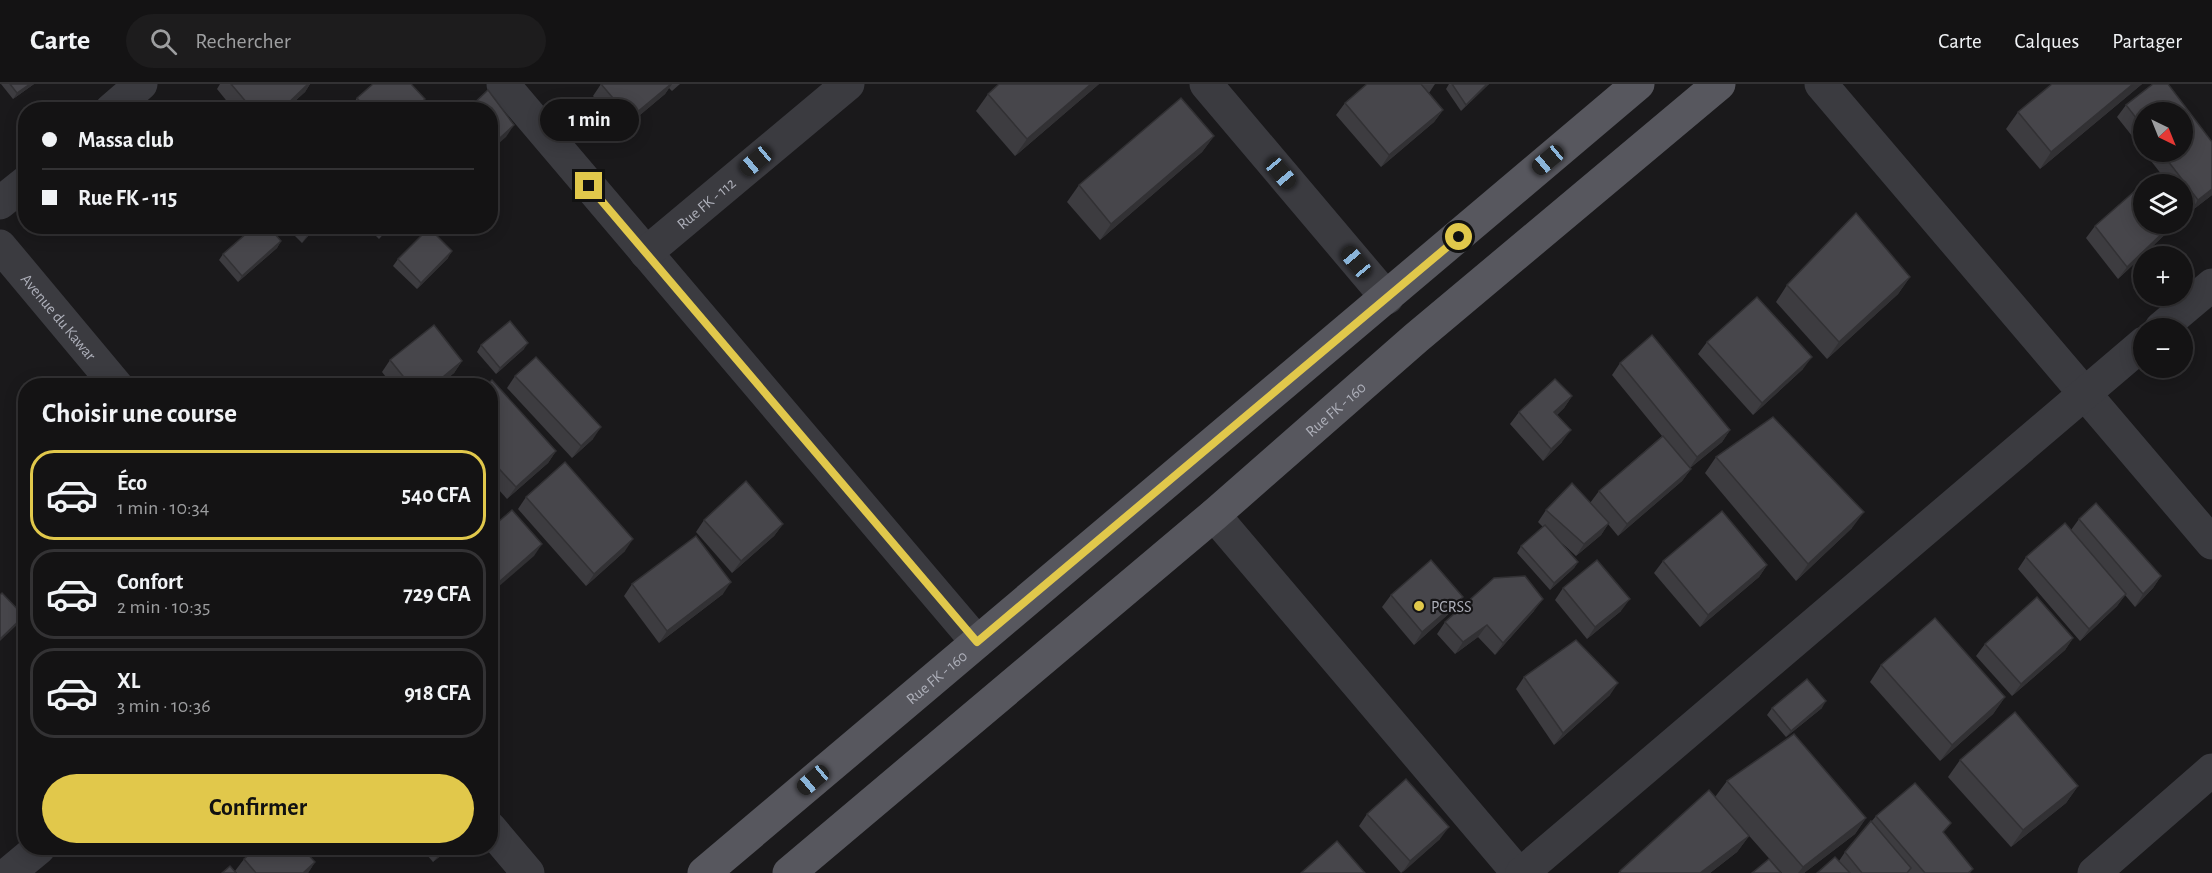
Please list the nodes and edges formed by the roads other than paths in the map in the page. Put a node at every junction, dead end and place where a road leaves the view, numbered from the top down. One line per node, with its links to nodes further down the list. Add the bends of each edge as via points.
1 (141, 84): 8 (street)
2 (503, 84): 12 (street)
3 (848, 84): 12 (street, Rue FK - 112)
4 (1206, 84): 14 (street)
5 (1638, 84): 14 (main road, Rue FK - 160)
6 (1719, 84): 19 (main road, Rue FK - 160, via 1416,338)
7 (1821, 84): 18 (street)
8 (120, 102)
9 (18, 188): 10 (street)
10 (0, 203)
11 (0, 246): 17 (street, Avenue du Kawar)
12 (646, 253): 21 (street)
13 (2212, 285): 15 (street)
14 (1387, 298): 21 (main road, Rue FK - 160)
15 (2173, 318)
16 (2133, 352): 18 (street)
17 (110, 378)
18 (2085, 393): 20 (street); 29 (street)
19 (1214, 515): 28 (main road, Rue FK - 160); 29 (street)
20 (2212, 543)
21 (977, 642): 27 (main road, Rue FK - 160)
22 (2212, 770): 30 (street)
23 (498, 837): 26 (street)
24 (31, 855): 25 (street)
25 (9, 873)
26 (528, 873)
27 (704, 873)
28 (789, 873)
29 (1520, 873)
30 (2094, 873)

